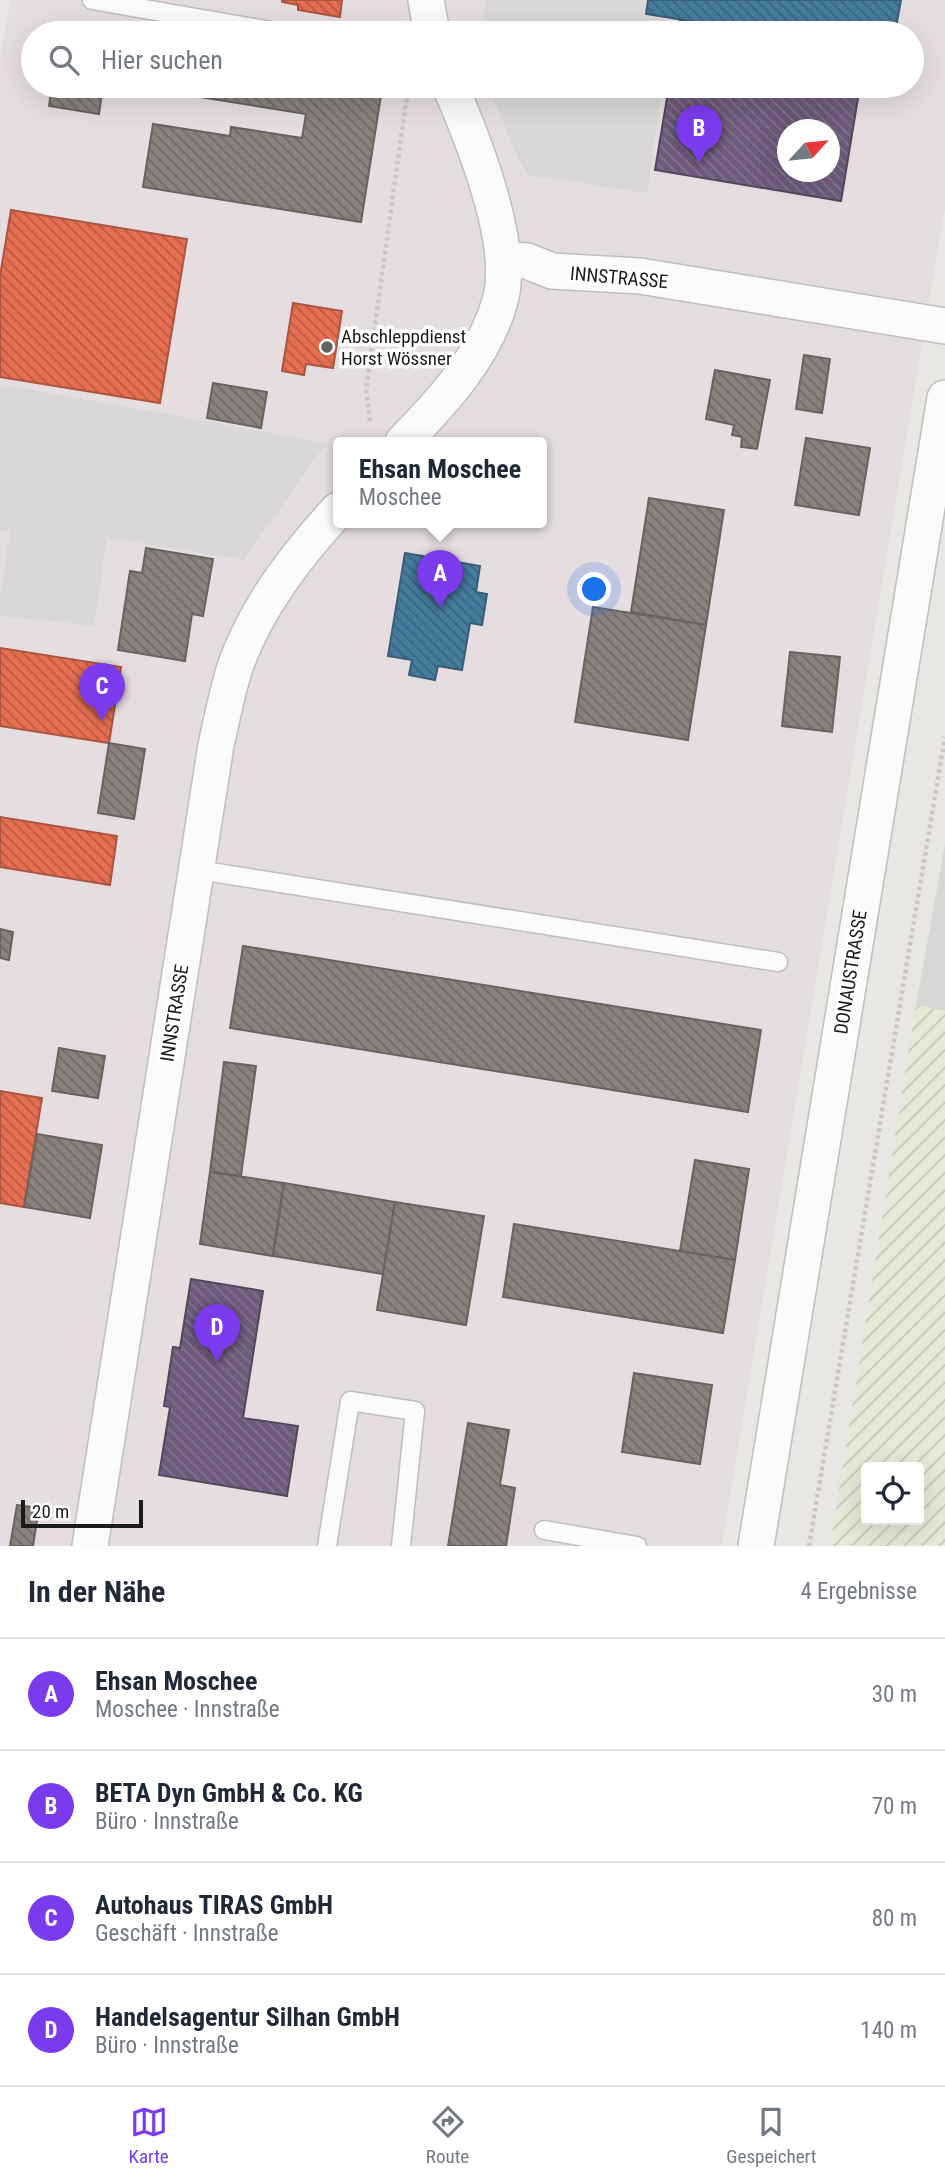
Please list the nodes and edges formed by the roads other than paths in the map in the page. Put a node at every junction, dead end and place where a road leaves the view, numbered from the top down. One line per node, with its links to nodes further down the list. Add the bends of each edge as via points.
1 (92, 0): 3 (lane)
2 (426, 0): 4 (street)
3 (214, 21)
4 (430, 21)
5 (455, 98): 6 (street, via 484,174)
6 (505, 260): 7 (street, INNSTRASSE, via 527,261 552,271 640,276); 9 (street, via 501,296 486,334 464,372)
7 (945, 326)
8 (945, 398): 18 (street, DONAUSTRASSE)
9 (408, 437)
10 (333, 516): 11 (street, INNSTRASSE, via 285,573 248,635 235,668 216,746)
11 (198, 870): 12 (lane); 14 (street, INNSTRASSE)
12 (778, 962)
13 (544, 1530): 17 (lane)
14 (90, 1546)
15 (327, 1546): 16 (lane, via 350,1401 415,1411)
16 (401, 1546)
17 (637, 1546)
18 (756, 1546)

